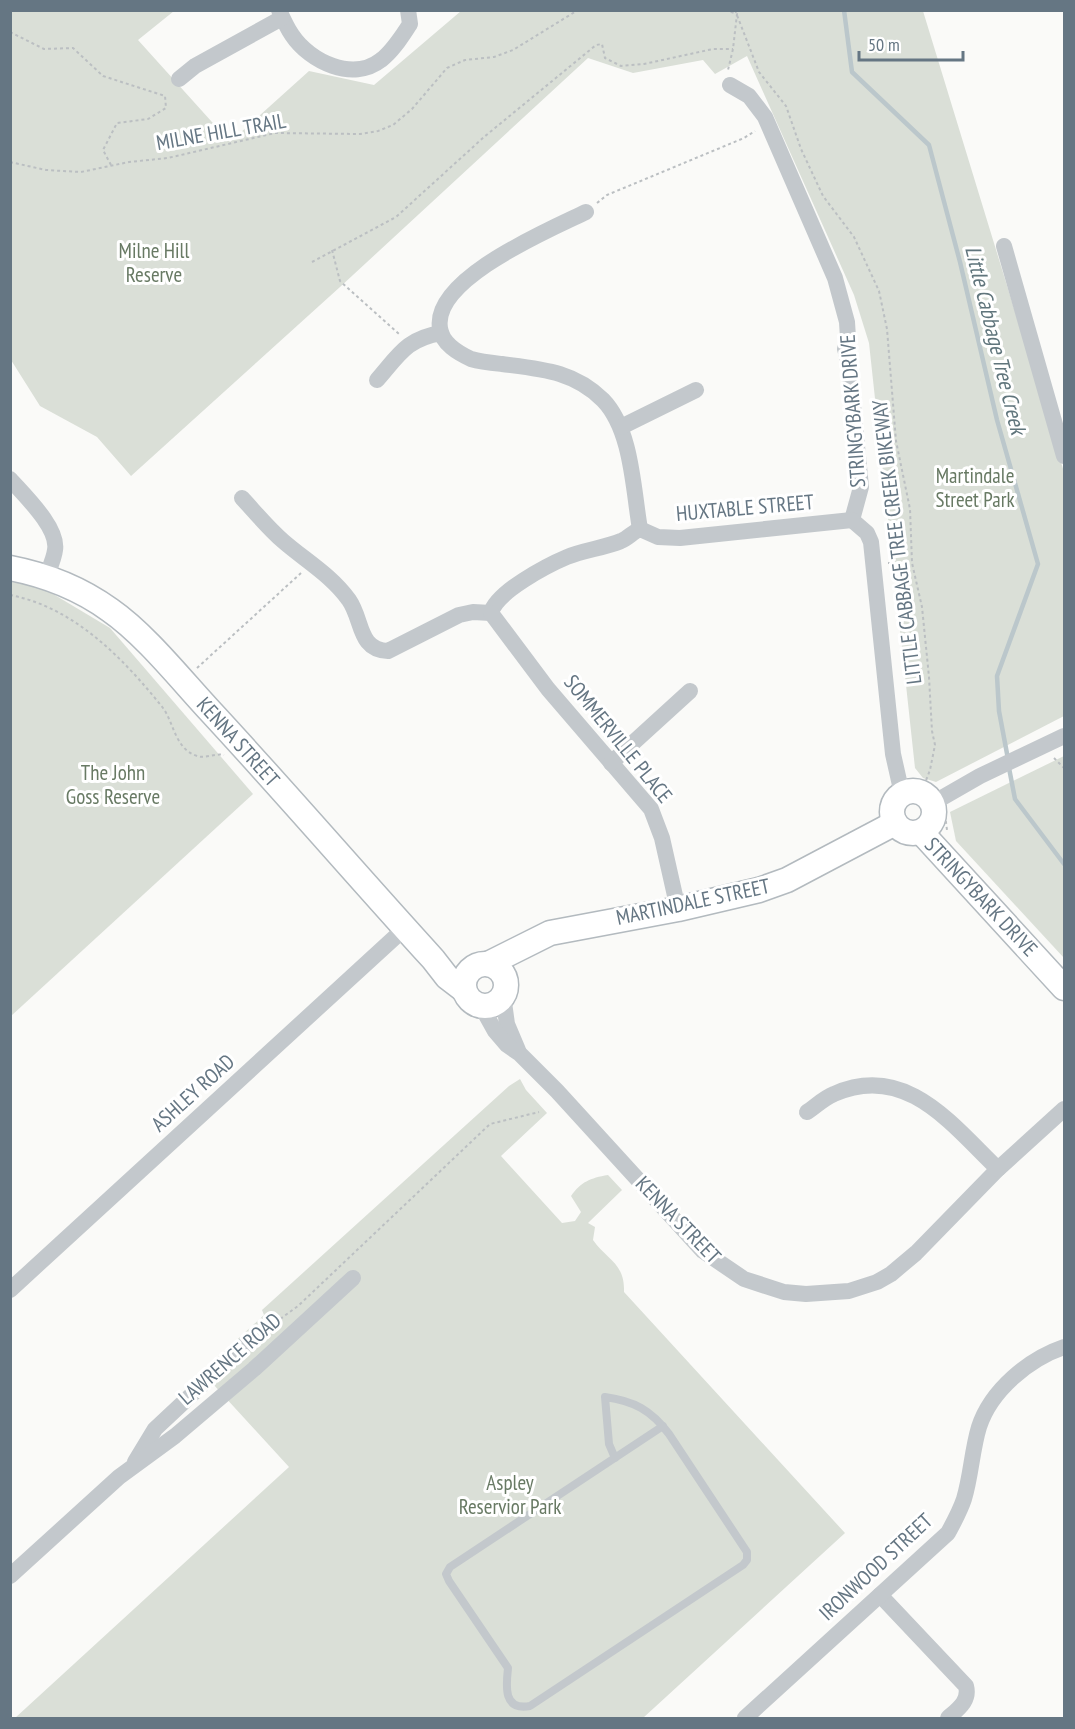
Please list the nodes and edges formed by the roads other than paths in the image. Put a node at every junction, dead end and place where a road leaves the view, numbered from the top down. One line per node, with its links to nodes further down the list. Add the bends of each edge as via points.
1 (280, 14): 2 (street, via 308,52 350,70 382,60); 3 (street)
2 (409, 17)
3 (179, 79)
4 (730, 85): 14 (street, STRINGYBARK DRIVE, via 749,96 768,123 835,278 847,322 844,349 849,364 861,488)
5 (586, 212): 7 (street, via 476,272 441,309)
6 (1004, 246): 11 (street)
7 (441, 333): 8 (street, via 405,347); 10 (street, via 449,346 473,360 569,376 603,401)
8 (377, 380)
9 (696, 390): 10 (street)
10 (621, 427): 15 (street)
11 (1065, 456)
12 (10, 479): 17 (street, via 45,518 52,536 56,548)
13 (242, 498): 18 (street, via 284,542 325,573 350,602 369,645 378,650 388,651 459,615)
14 (852, 520): 15 (street, HUXTABLE STREET, via 680,538 658,537); 23 (street, via 871,542 893,754)
15 (640, 530): 18 (street, via 623,541 568,556 507,591)
16 (10, 568): 17 (street, KENNA STREET)
17 (46, 577): 27 (street, KENNA STREET, via 83,593 133,629)
18 (491, 613): 21 (street, SOMMERVILLE PLACE, via 548,690)
19 (690, 691): 21 (street)
20 (1065, 736): 22 (street, via 980,776)
21 (611, 763): 26 (street, SOMMERVILLE PLACE, via 654,816)
22 (929, 793): 23 (street, STRINGYBARK DRIVE); 25 (street, STRINGYBARK DRIVE, via 934,817)
23 (902, 794): 24 (street, via 892,810)
24 (895, 823): 25 (street, STRINGYBARK DRIVE, via 909,834); 26 (street, MARTINDALE STREET, via 788,880)
25 (921, 832): 29 (street, STRINGYBARK DRIVE)
26 (678, 909): 28 (street, MARTINDALE STREET, via 550,933)
27 (405, 928): 28 (street, KENNA STREET, via 447,977); 35 (street, ASHLEY ROAD)
28 (485, 984): 30 (street, KENNA STREET); 30 (street, KENNA STREET, via 495,1031)
29 (1065, 988)
30 (520, 1054): 33 (street, KENNA STREET, via 704,1251 744,1279 766,1287 806,1294 849,1292 878,1282 916,1253)
31 (1065, 1109): 33 (street, KENNA STREET)
32 (807, 1112): 33 (street, via 832,1094 850,1088 887,1086 904,1090 933,1107)
33 (998, 1169)
34 (354, 1278): 40 (street, LAWRENCE ROAD, via 254,1369)
35 (10, 1290)
36 (249, 1341): 40 (street, LAWRENCE ROAD, via 155,1429)
37 (1065, 1347): 42 (street, IRONWOOD STREET, via 1050,1352 1016,1376 989,1406 980,1426 964,1500 948,1533)
38 (663, 1426): 39 (lane); 39 (lane, via 642,1408 623,1399 605,1397 609,1444); 39 (lane, via 747,1552 747,1560 530,1706 521,1708 506,1692 508,1668 446,1574 450,1567)
39 (615, 1458)
40 (131, 1468): 41 (street, LAWRENCE ROAD)
41 (10, 1576)
42 (880, 1595): 43 (street, IRONWOOD STREET); 44 (street, via 966,1686 962,1706)
43 (745, 1719)
44 (948, 1719)

